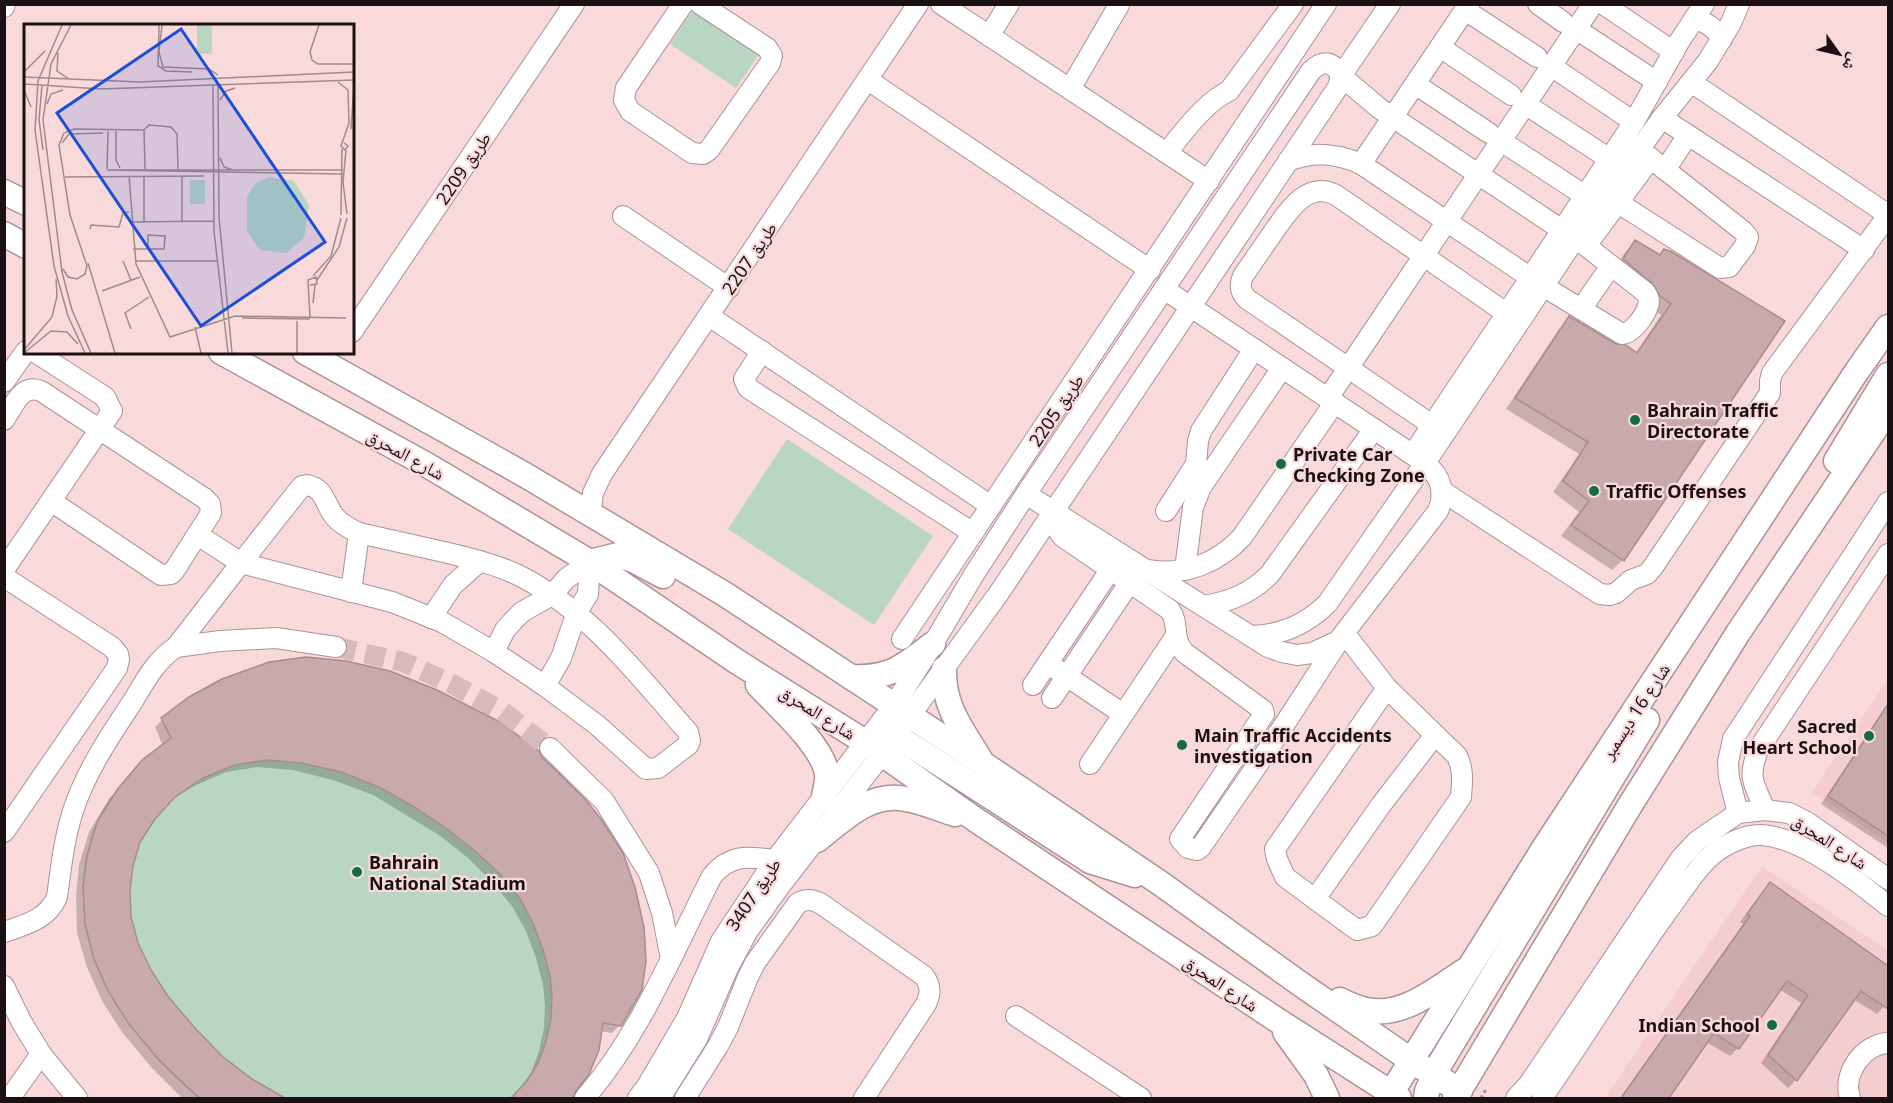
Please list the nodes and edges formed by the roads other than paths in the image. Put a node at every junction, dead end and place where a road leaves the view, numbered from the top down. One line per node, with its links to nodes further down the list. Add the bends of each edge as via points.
1 (574, 4): 59 (street, طريق 2209)
2 (683, 4): 3 (street, via 626,88 624,100 630,111 699,155 709,150 772,56 767,48)
3 (700, 4)
4 (918, 4): 25 (street, طريق 2207)
5 (941, 4): 18 (street)
6 (1009, 4): 18 (street)
7 (1293, 4): 35 (street, via 1229,91 1220,95)
8 (1326, 4): 40 (street, طريق 2205)
9 (1390, 4): 23 (street)
10 (1538, 4): 17 (street)
11 (1593, 4): 17 (street)
12 (1603, 4): 21 (street)
13 (1739, 4): 19 (street)
14 (1119, 5): 28 (street)
15 (1467, 7): 20 (street); 22 (street)
16 (1699, 12): 19 (street); 21 (street)
17 (1570, 25): 22 (street); 24 (street)
18 (989, 36): 28 (street)
19 (1722, 39): 26 (street)
20 (1440, 47): 27 (street); 29 (street)
21 (1674, 52): 24 (street)
22 (1544, 62): 29 (street); 34 (street)
23 (1341, 76): 30 (street); 37 (street, via 1338,87); 56 (street, via 1328,63 1318,64 1311,71)
24 (1653, 79): 34 (street)
25 (868, 80): 53 (street); 55 (street, طريق 2207)
26 (1690, 82): 31 (street); 49 (street, via 1884,212 1884,220)
27 (1415, 84): 30 (street); 33 (street)
28 (1070, 89): 35 (street)
29 (1518, 100): 33 (street); 36 (street)
30 (1393, 117): 38 (street); 39 (street)
31 (1662, 118): 32 (street); 34 (street)
32 (1688, 135): 34 (street); 49 (street)
33 (1495, 137): 39 (street); 41 (street)
34 (1639, 142): 36 (street); 42 (street); 42 (street, via 1746,234 1747,243 1729,267 1723,269)
35 (1167, 153): 40 (street)
36 (1603, 155): 41 (street)
37 (1288, 161): 38 (street, via 1325,154); 57 (street)
38 (1361, 164): 44 (street)
39 (1478, 174): 44 (street); 46 (street)
40 (1209, 181): 53 (street, طريق 2205)
41 (1579, 192): 46 (street)
42 (1612, 200): 46 (street)
43 (623, 216): 55 (street)
44 (1446, 222): 51 (street); 54 (street)
45 (4, 234): 47 (main road)
46 (1574, 239): 52 (street); 54 (street)
47 (24, 245)
48 (4, 250): 50 (main road)
49 (1864, 250): 82 (street, via 1772,373 1770,393 1653,567 1616,593 1600,594)
50 (24, 253)
51 (1423, 257): 60 (street); 71 (street); 71 (street, via 1336,195 1317,191 1292,207 1243,276 1240,286 1246,299)
52 (1611, 266): 58 (street); 58 (street, via 1647,295 1648,307 1632,331 1622,334)
53 (1150, 270): 86 (street, طريق 2205)
54 (1537, 281): 58 (street); 60 (street); 72 (street)
55 (729, 288): 61 (street, طريق 2207)
56 (1164, 290): 57 (street); 83 (street)
57 (1190, 307): 63 (street); 88 (street)
58 (1581, 309)
59 (358, 311)
60 (1506, 313): 72 (street)
61 (710, 316): 64 (street); 89 (street, طريق 2207, via 602,474 592,494)
62 (1888, 327): 118 (main road, شارع 16 ديسمبر)
63 (1254, 349): 70 (street); 87 (street, via 1201,431 1196,465)
64 (762, 351): 86 (street); 91 (street, via 745,376 746,386)
65 (24, 354): 74 (street)
66 (38, 354): 79 (street, via 105,397 111,411)
67 (225, 354): 94 (main road, شارع المحرق, via 427,465)
68 (314, 354): 69 (main road)
69 (335, 359): 89 (main road)
70 (1282, 368): 75 (street); 99 (street, via 1201,487 1193,507)
71 (1348, 368): 75 (street); 78 (street)
72 (1475, 373): 78 (street); 81 (street)
73 (1888, 375): 112 (main road)
74 (4, 382)
75 (1331, 400): 80 (street); 99 (street, via 1242,537 1217,558)
76 (1888, 410): 112 (main road)
77 (6, 418): 79 (street, via 22,392 36,389)
78 (1432, 425): 81 (street)
79 (99, 429): 84 (street); 92 (street, via 207,501 211,513)
80 (1374, 429): 81 (street); 108 (street, via 1270,574 1240,596)
81 (1419, 459): 82 (street, via 1434,470); 113 (street, via 1328,604 1293,628)
82 (1442, 490): 116 (street, via 1438,511)
83 (1026, 494): 88 (street); 101 (street)
84 (51, 501): 92 (street, via 161,575 174,571); 98 (street)
85 (1888, 502): 133 (street)
86 (991, 506): 91 (street, طريق 2205)
87 (1166, 511)
88 (1054, 513): 97 (street, via 1055,526 1063,537); 100 (street); 105 (street)
89 (590, 515): 94 (main road); 104 (main road)
90 (359, 533): 93 (street); 96 (street, via 334,516 317,488 302,486); 103 (street)
91 (973, 533): 117 (street, طريق 2205)
92 (196, 538): 96 (street)
93 (480, 561): 106 (street, via 519,575); 111 (street, via 453,585)
94 (590, 562): 104 (main road, via 618,555 696,593); 106 (street, via 567,578); 110 (street, via 588,594); 124 (main road, شارع المحرق)
95 (1886, 562): 136 (street)
96 (241, 564): 103 (street); 120 (street)
97 (1112, 569): 100 (street); 107 (street)
98 (4, 570)
99 (1185, 570): 100 (street)
100 (1137, 575): 108 (street); 109 (street); 115 (street, via 1170,610 1175,620)
101 (973, 576): 105 (street, via 990,580); 119 (street)
102 (4, 577): 146 (street, via 116,650 119,664)
103 (351, 592): 111 (street, via 392,602)
104 (723, 593): 128 (main road)
105 (999, 593): 126 (street)
106 (552, 595): 110 (street); 123 (street, via 522,612 505,630)
107 (1093, 596): 109 (street); 114 (street)
108 (1203, 606): 113 (street)
109 (1112, 609): 122 (street)
110 (578, 612): 130 (street, via 561,658); 130 (street, via 688,732 688,745 658,768 646,769)
111 (431, 618): 123 (street)
112 (1738, 633): 167 (main road, via 1629,807)
113 (1251, 636): 116 (street, via 1268,647 1297,655 1311,653)
114 (1066, 637): 122 (street); 125 (street)
115 (1175, 637): 116 (street, via 1185,653 1260,707 1264,714 1180,839 1192,850 1202,847); 135 (street)
116 (1342, 637): 131 (street)
117 (902, 639)
118 (1680, 641): 155 (main road, شارع 16 ديسمبر); 166 (main road, via 1677,662 1665,689)
119 (933, 644): 128 (main road, via 891,672); 134 (street)
120 (176, 647): 121 (street, via 276,638); 153 (street, via 153,669 80,792 68,828 54,904 44,915)
121 (336, 647)
122 (1084, 650): 127 (street)
123 (494, 652): 130 (street)
124 (736, 661): 138 (main road, شارع المحرق); 142 (main road, via 813,744 827,774)
125 (1048, 664): 127 (street); 129 (street)
126 (944, 669): 134 (street); 140 (main road, via 945,696)
127 (1067, 676): 132 (street); 135 (street)
128 (851, 677): 134 (main road)
129 (1033, 685)
130 (545, 686)
131 (1386, 688): 137 (street); 151 (street, via 1275,849 1285,877)
132 (1052, 698)
133 (1753, 709): 136 (street, via 1758,725); 144 (street, via 1734,739 1728,762)
134 (902, 710): 138 (street, طريق 3407); 138 (street, طريق 3407); 140 (main road)
135 (1123, 714): 141 (street)
136 (1775, 724): 143 (street, via 1758,750 1751,778)
137 (1435, 735): 151 (street); 151 (street, via 1457,756 1461,766 1461,797 1372,926 1357,930)
138 (881, 744): 142 (street, طريق 3407); 145 (main road, شارع المحرق); 147 (street, طريق 3407); 150 (main road, via 1090,861)
139 (550, 748): 154 (street, via 604,801 649,873)
140 (982, 763): 150 (main road)
141 (1090, 764)
142 (824, 797): 148 (street, طريق 3407)
143 (1765, 810): 144 (street, شارع المحرق); 149 (street, شارع المحرق, via 1789,813 1807,822)
144 (1738, 813): 180 (street, شارع المحرق, via 1697,841 1680,858)
145 (976, 820): 147 (main road, via 891,797 865,804); 159 (main road, شارع المحرق)
146 (4, 832)
147 (817, 840): 161 (street, طريق 3407, via 747,932)
148 (776, 860): 154 (street, via 742,856 717,871); 161 (street, طريق 3407, via 721,941)
149 (1888, 879)
150 (1160, 883): 156 (main road)
151 (1315, 899)
152 (1888, 906): 181 (street, شارع المحرق, via 1826,862 1782,838 1760,835 1738,839 1712,855 1691,879)
153 (4, 932)
154 (671, 959): 171 (street, via 638,1023)
155 (1468, 968): 156 (main road, via 1417,1001 1392,1010 1367,1010); 165 (main road, شارع 16 ديسمبر)
156 (1299, 983): 165 (main road)
157 (4, 986): 160 (street)
158 (1016, 1016): 176 (street)
159 (1277, 1020): 168 (main road, شارع المحرق); 177 (main road, via 1316,1075)
160 (13, 1025): 164 (street)
161 (688, 1034): 163 (street); 172 (street, طريق 3407); 173 (street, طريق 3407)
162 (1887, 1037): 182 (street, via 1856,1061 1850,1077)
163 (715, 1051): 174 (street); 175 (street, via 766,946 798,903 813,900 928,982 930,997)
164 (41, 1054): 169 (street); 170 (street)
165 (1412, 1061): 166 (main road); 168 (main road, شارع 16 ديسمبر); 178 (main road)
166 (1434, 1075): 167 (main road); 179 (main road)
167 (1463, 1096)
168 (1392, 1097)
169 (10, 1098)
170 (77, 1098)
171 (585, 1098)
172 (638, 1098)
173 (660, 1098)
174 (685, 1098)
175 (864, 1098)
176 (1141, 1098)
177 (1327, 1098)
178 (1414, 1098)
179 (1426, 1098)
180 (1516, 1098)
181 (1542, 1098)
182 (1851, 1098)

